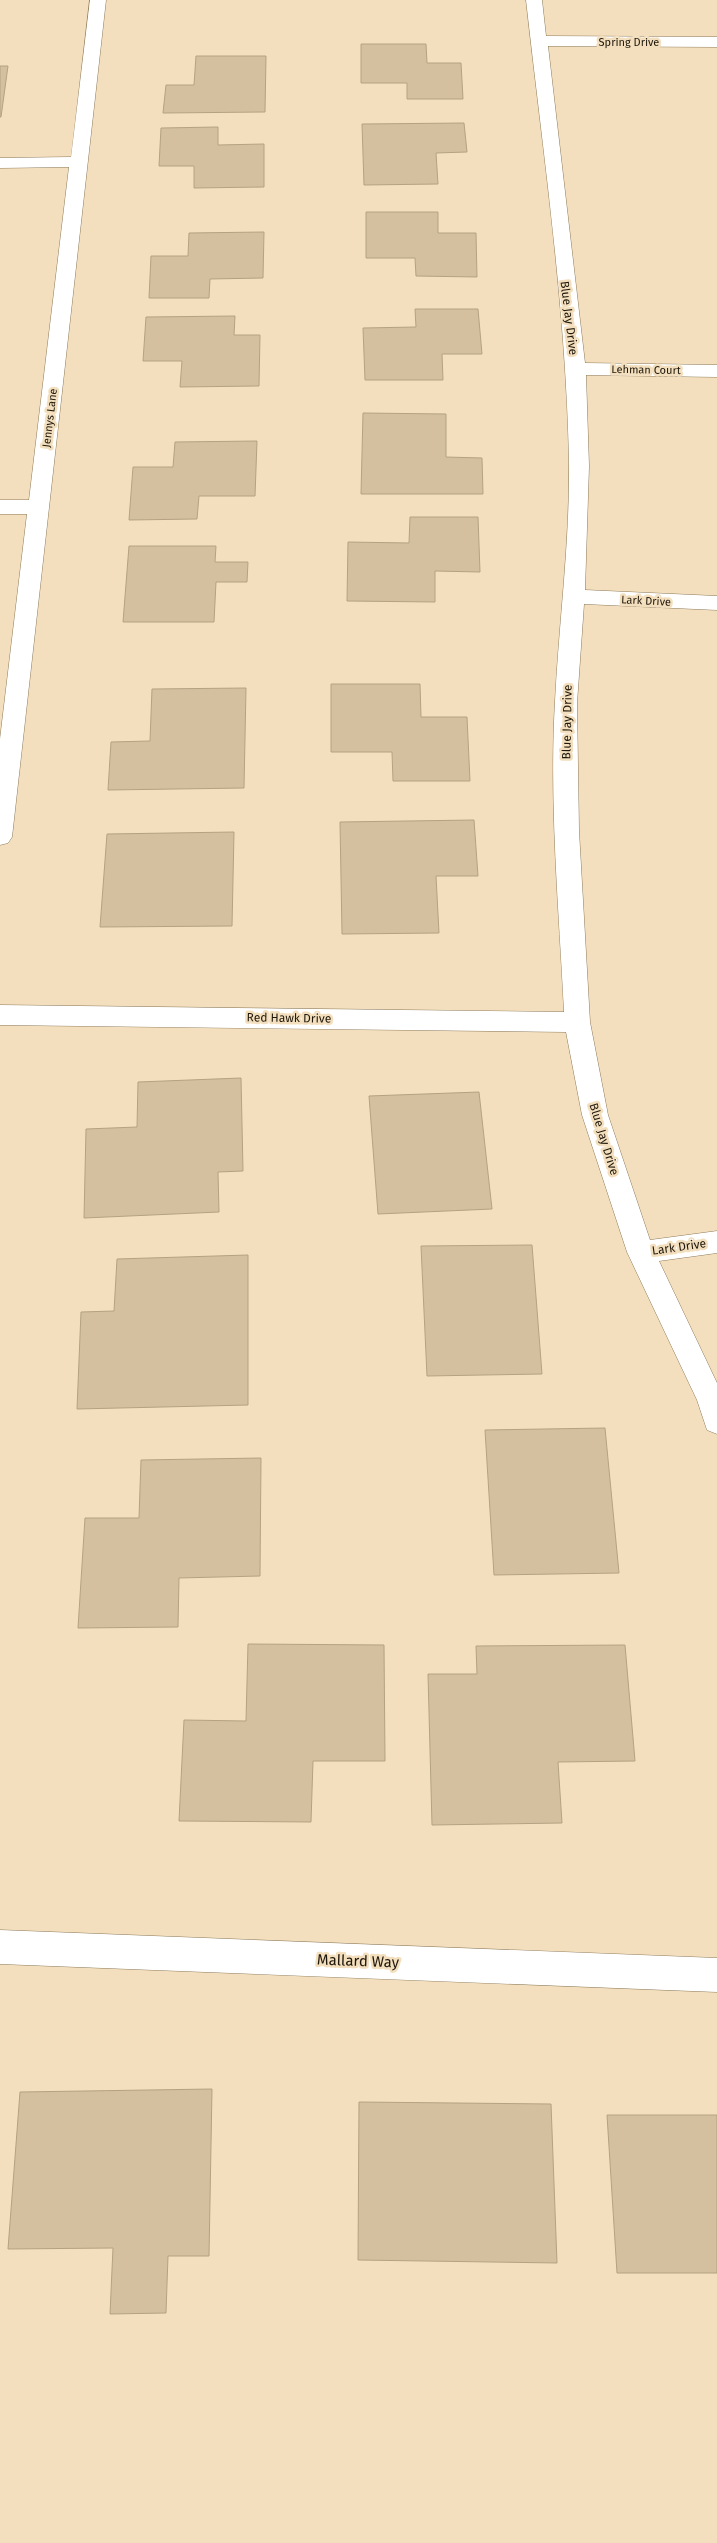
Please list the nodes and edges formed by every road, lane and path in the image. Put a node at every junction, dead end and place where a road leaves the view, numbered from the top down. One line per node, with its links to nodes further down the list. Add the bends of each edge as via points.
1 (98, 0): 5 (street, Jennys Lane)
2 (534, 0): 3 (street, Blue Jay Drive)
3 (540, 41): 4 (street, Spring Drive); 7 (street, Blue Jay Drive)
4 (717, 42)
5 (80, 162): 6 (street); 10 (street, Jennys Lane)
6 (0, 163)
7 (576, 369): 8 (street, Lehman Court); 11 (street, Blue Jay Drive, via 579,466)
8 (717, 371)
9 (0, 507): 10 (street)
10 (39, 507): 13 (street, Jennys Lane)
11 (574, 597): 12 (street, Lark Drive); 15 (street, Blue Jay Drive, via 566,703 567,831)
12 (717, 603)
13 (0, 837)
14 (0, 1015): 15 (street, Red Hawk Drive)
15 (577, 1022): 17 (street, Blue Jay Drive, via 595,1116)
16 (717, 1242): 17 (street, Lark Drive)
17 (641, 1252): 18 (street, Blue Jay Drive, via 711,1400)
18 (717, 1421)
19 (0, 1947): 20 (street, Mallard Way)
20 (717, 1975)

